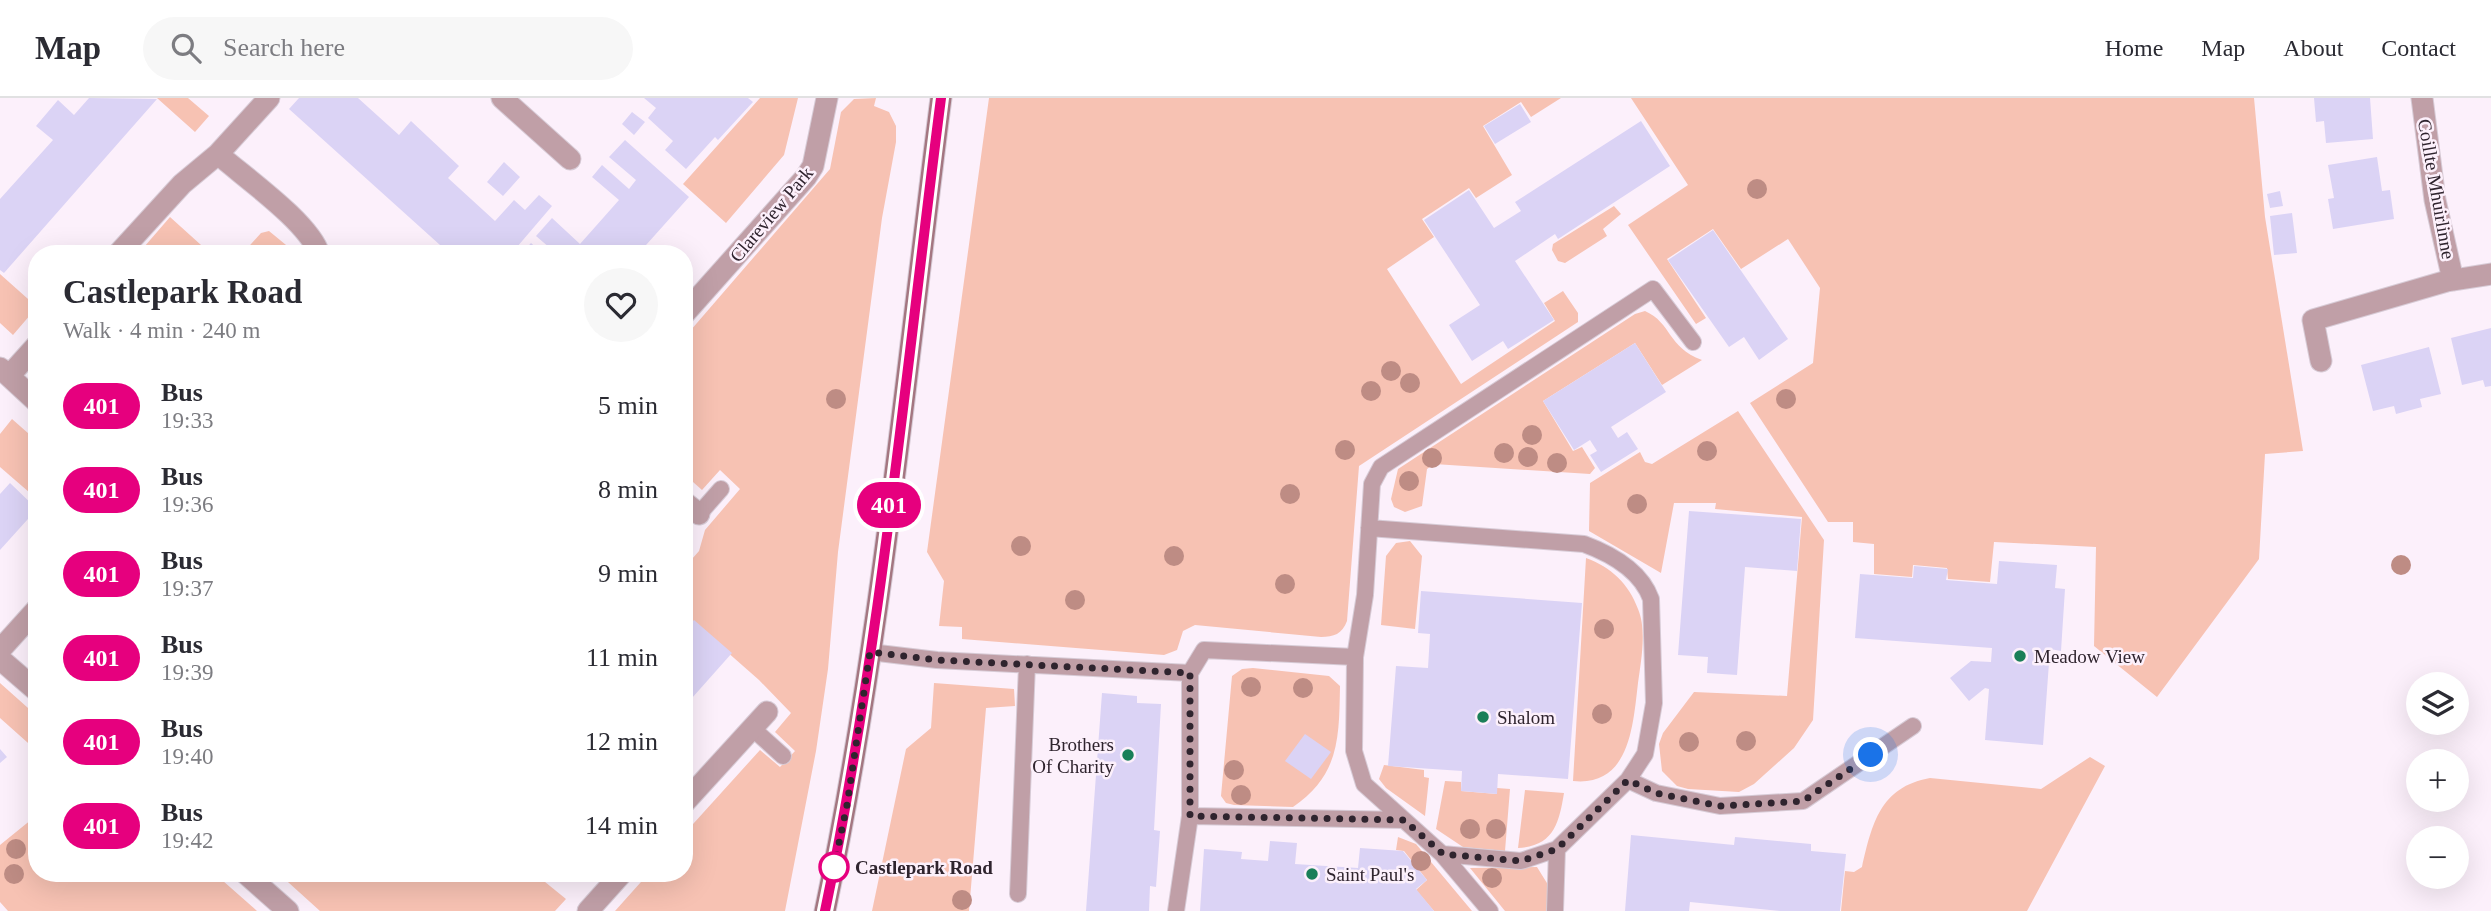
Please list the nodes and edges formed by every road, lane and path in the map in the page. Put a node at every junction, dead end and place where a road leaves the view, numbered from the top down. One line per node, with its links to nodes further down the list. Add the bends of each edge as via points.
1 (269, 98): 6 (street)
2 (502, 98): 7 (street)
3 (827, 98): 12 (street, Clareview Park, via 813,166 806,177)
4 (941, 98): 23 (street)
5 (2422, 98): 11 (street, Coillte Mhuirlinne, via 2435,200)
6 (218, 154): 8 (street, via 182,184); 9 (street, via 301,226)
7 (570, 159)
8 (126, 245)
9 (314, 245)
10 (2491, 274): 11 (street, Coillte Mhuirlinne)
11 (2453, 280): 15 (street, Coillte Mhuirlinne, via 2313,320)
12 (693, 304)
13 (1693, 342): 20 (lane, via 1653,289 1381,467 1372,484)
14 (28, 353): 16 (street)
15 (2321, 361)
16 (5, 372): 17 (street)
17 (28, 394)
18 (721, 489): 19 (lane)
19 (693, 507)
20 (1369, 528): 24 (lane); 33 (lane, via 1584,544 1603,551 1645,583 1654,631 1654,703 1645,754)
21 (28, 619): 22 (street)
22 (0, 650)
23 (870, 652): 26 (lane); 44 (street, via 847,805)
24 (1355, 657): 27 (lane, via 1203,650); 36 (lane, via 1354,751 1360,773 1364,784)
25 (0, 659): 28 (street)
26 (1027, 664): 27 (lane); 41 (lane)
27 (1190, 673): 35 (lane)
28 (28, 683)
29 (766, 712): 31 (street)
30 (1913, 726): 33 (lane, via 1803,801 1720,806 1656,793)
31 (752, 728): 32 (lane); 34 (street)
32 (783, 756)
33 (1628, 780): 37 (lane)
34 (693, 793)
35 (1190, 816): 36 (lane); 45 (lane)
36 (1404, 820): 38 (lane)
37 (1557, 849): 38 (lane, via 1521,861); 47 (lane)
38 (1443, 854): 46 (lane)
39 (255, 882): 42 (street)
40 (614, 882): 43 (street)
41 (1018, 894)
42 (288, 911)
43 (588, 911)
44 (825, 911)
45 (1176, 911)
46 (1490, 911)
47 (1555, 911)

